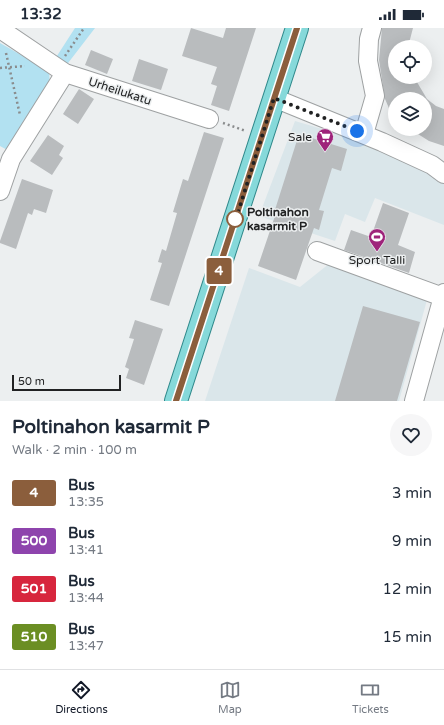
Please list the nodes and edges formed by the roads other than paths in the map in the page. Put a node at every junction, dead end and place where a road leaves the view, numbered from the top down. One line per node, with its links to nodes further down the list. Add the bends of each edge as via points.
1 (297, 28): 5 (main road)
2 (372, 28): 7 (street, via 368,61 375,96)
3 (0, 30): 4 (street, Urheilukatu)
4 (61, 71): 6 (street, Urheilukatu); 8 (street, via 25,137)
5 (274, 98): 7 (street); 13 (main road)
6 (209, 119)
7 (365, 139): 9 (street, via 432,165)
8 (5, 156): 10 (street)
9 (444, 174)
10 (0, 191)
11 (317, 251): 12 (street)
12 (443, 295): 14 (street)
13 (176, 401)
14 (414, 401)

